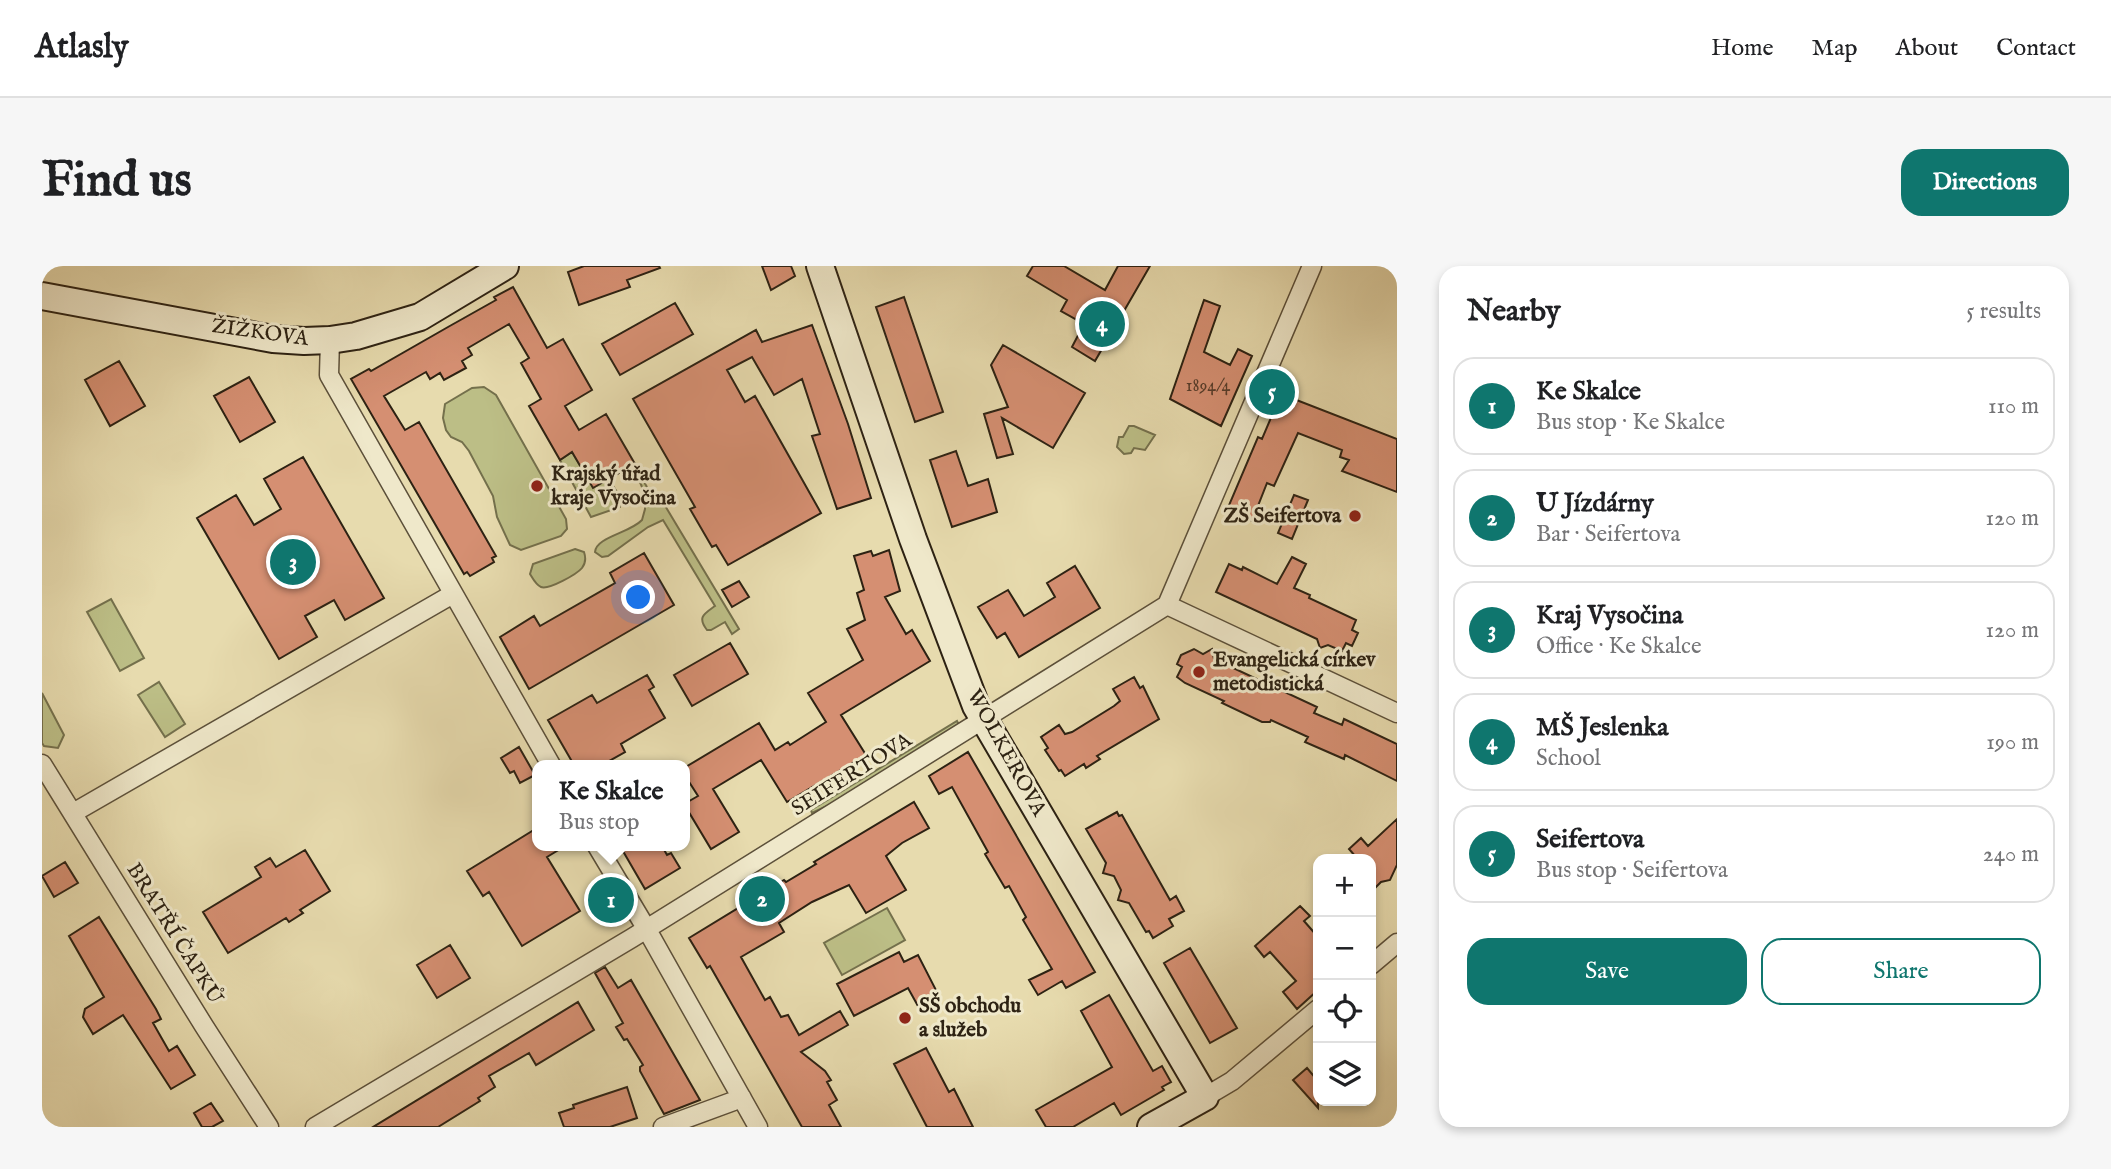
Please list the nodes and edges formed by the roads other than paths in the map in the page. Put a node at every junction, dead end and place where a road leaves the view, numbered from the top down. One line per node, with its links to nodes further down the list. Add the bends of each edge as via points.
1 (505, 266): 5 (street, ŽIŽKOVA, via 420,317)
2 (820, 266): 9 (street, WOLKEROVA, via 913,539)
3 (1312, 266): 7 (street)
4 (42, 296): 5 (street, ŽIŽKOVA, via 272,339)
5 (330, 340): 6 (street, via 329,375)
6 (453, 594): 10 (street); 12 (street)
7 (1167, 605): 8 (street); 9 (street, SEIFERTOVA)
8 (1397, 713)
9 (985, 720): 14 (street, SEIFERTOVA); 18 (street, WOLKEROVA)
10 (548, 760)
11 (42, 764): 12 (street, BRATŘÍ ČAPKŮ)
12 (72, 813): 20 (street, BRATŘÍ ČAPKŮ)
13 (600, 851): 14 (street)
14 (646, 928): 19 (street); 21 (street, SEIFERTOVA)
15 (1397, 943): 16 (street)
16 (1376, 961)
17 (1313, 1013): 18 (street, via 1232,1081)
18 (1205, 1097): 24 (street)
19 (742, 1098): 22 (street); 23 (street)
20 (269, 1127)
21 (315, 1127)
22 (663, 1127)
23 (758, 1127)
24 (1151, 1127)

